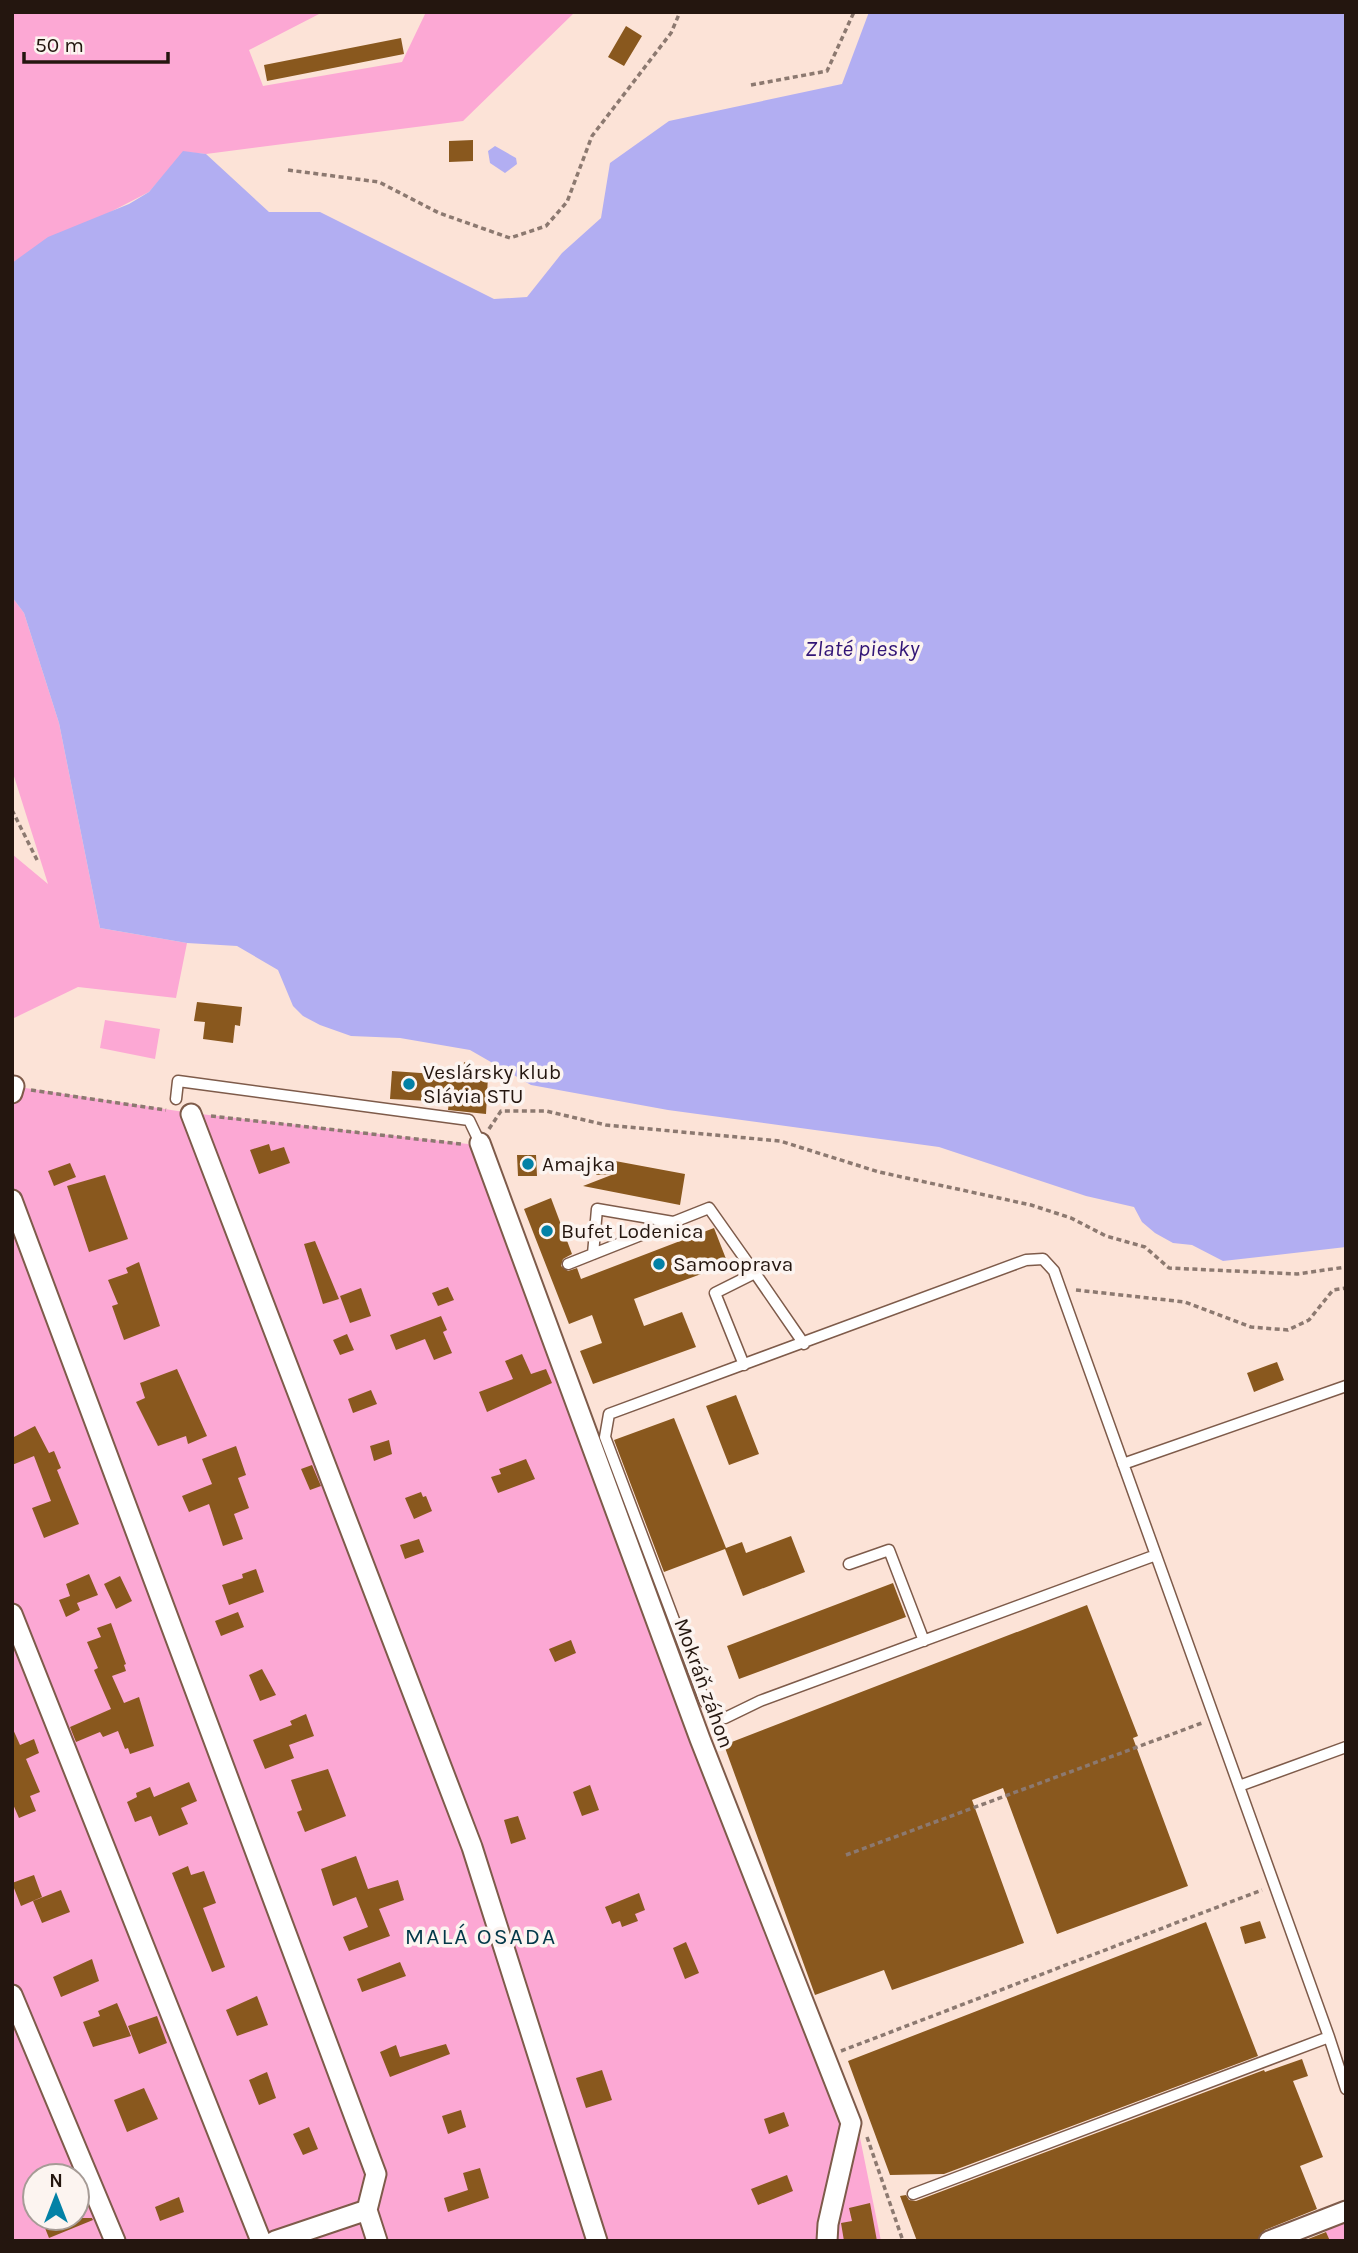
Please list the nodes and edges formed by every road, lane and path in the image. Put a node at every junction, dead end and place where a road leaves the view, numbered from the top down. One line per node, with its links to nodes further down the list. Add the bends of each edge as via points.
1 (680, 12): 4 (path, via 671,33 592,136 567,202 546,226 510,238 439,213 379,182)
2 (854, 12): 3 (path, via 827,71)
3 (751, 85)
4 (288, 170)
5 (12, 810): 6 (path)
6 (38, 862)
7 (13, 1089): 9 (path)
8 (176, 1099): 10 (lane, via 178,1081 469,1120)
9 (191, 1114): 10 (path); 44 (street, via 472,1847)
10 (480, 1143): 15 (path, via 501,1111 546,1111 606,1125 780,1141 879,1172 1071,1218 1106,1236 1145,1247 1169,1268 1297,1274); 45 (street, Mokráň záhon, via 700,1739 851,2123)
11 (12, 1200): 38 (street, via 376,2174)
12 (673, 1222): 13 (lane); 13 (lane, via 597,1209); 16 (lane, via 709,1208)
13 (593, 1254): 14 (lane)
14 (568, 1264)
15 (1346, 1267)
16 (755, 1273): 19 (lane); 20 (lane, via 715,1293)
17 (1060, 1288): 18 (path, via 1185,1302 1251,1328 1288,1330 1309,1320 1334,1290); 19 (lane, via 1043,1259 1026,1260); 22 (lane)
18 (1346, 1288)
19 (804, 1344): 20 (lane)
20 (744, 1366): 26 (lane, via 609,1414 606,1437 705,1702 724,1718)
21 (1346, 1386): 22 (lane)
22 (1123, 1464): 23 (lane)
23 (1156, 1555): 26 (lane); 27 (lane)
24 (849, 1564): 26 (lane, via 889,1550)
25 (12, 1614): 41 (street)
26 (924, 1641)
27 (1214, 1719): 29 (lane); 30 (path)
28 (1346, 1746): 29 (lane)
29 (1239, 1786): 31 (lane)
30 (846, 1856)
31 (1274, 1885): 33 (lane); 34 (path, via 839,2051)
32 (12, 1995): 40 (street)
33 (1329, 2037): 35 (lane); 37 (lane)
34 (844, 2064)
35 (1346, 2089)
36 (864, 2129): 46 (path)
37 (913, 2194)
38 (367, 2210): 42 (street); 43 (street)
39 (1346, 2211): 47 (street)
40 (115, 2241)
41 (261, 2241)
42 (275, 2241)
43 (377, 2241)
44 (597, 2241)
45 (827, 2241)
46 (903, 2241)
47 (1269, 2241)

